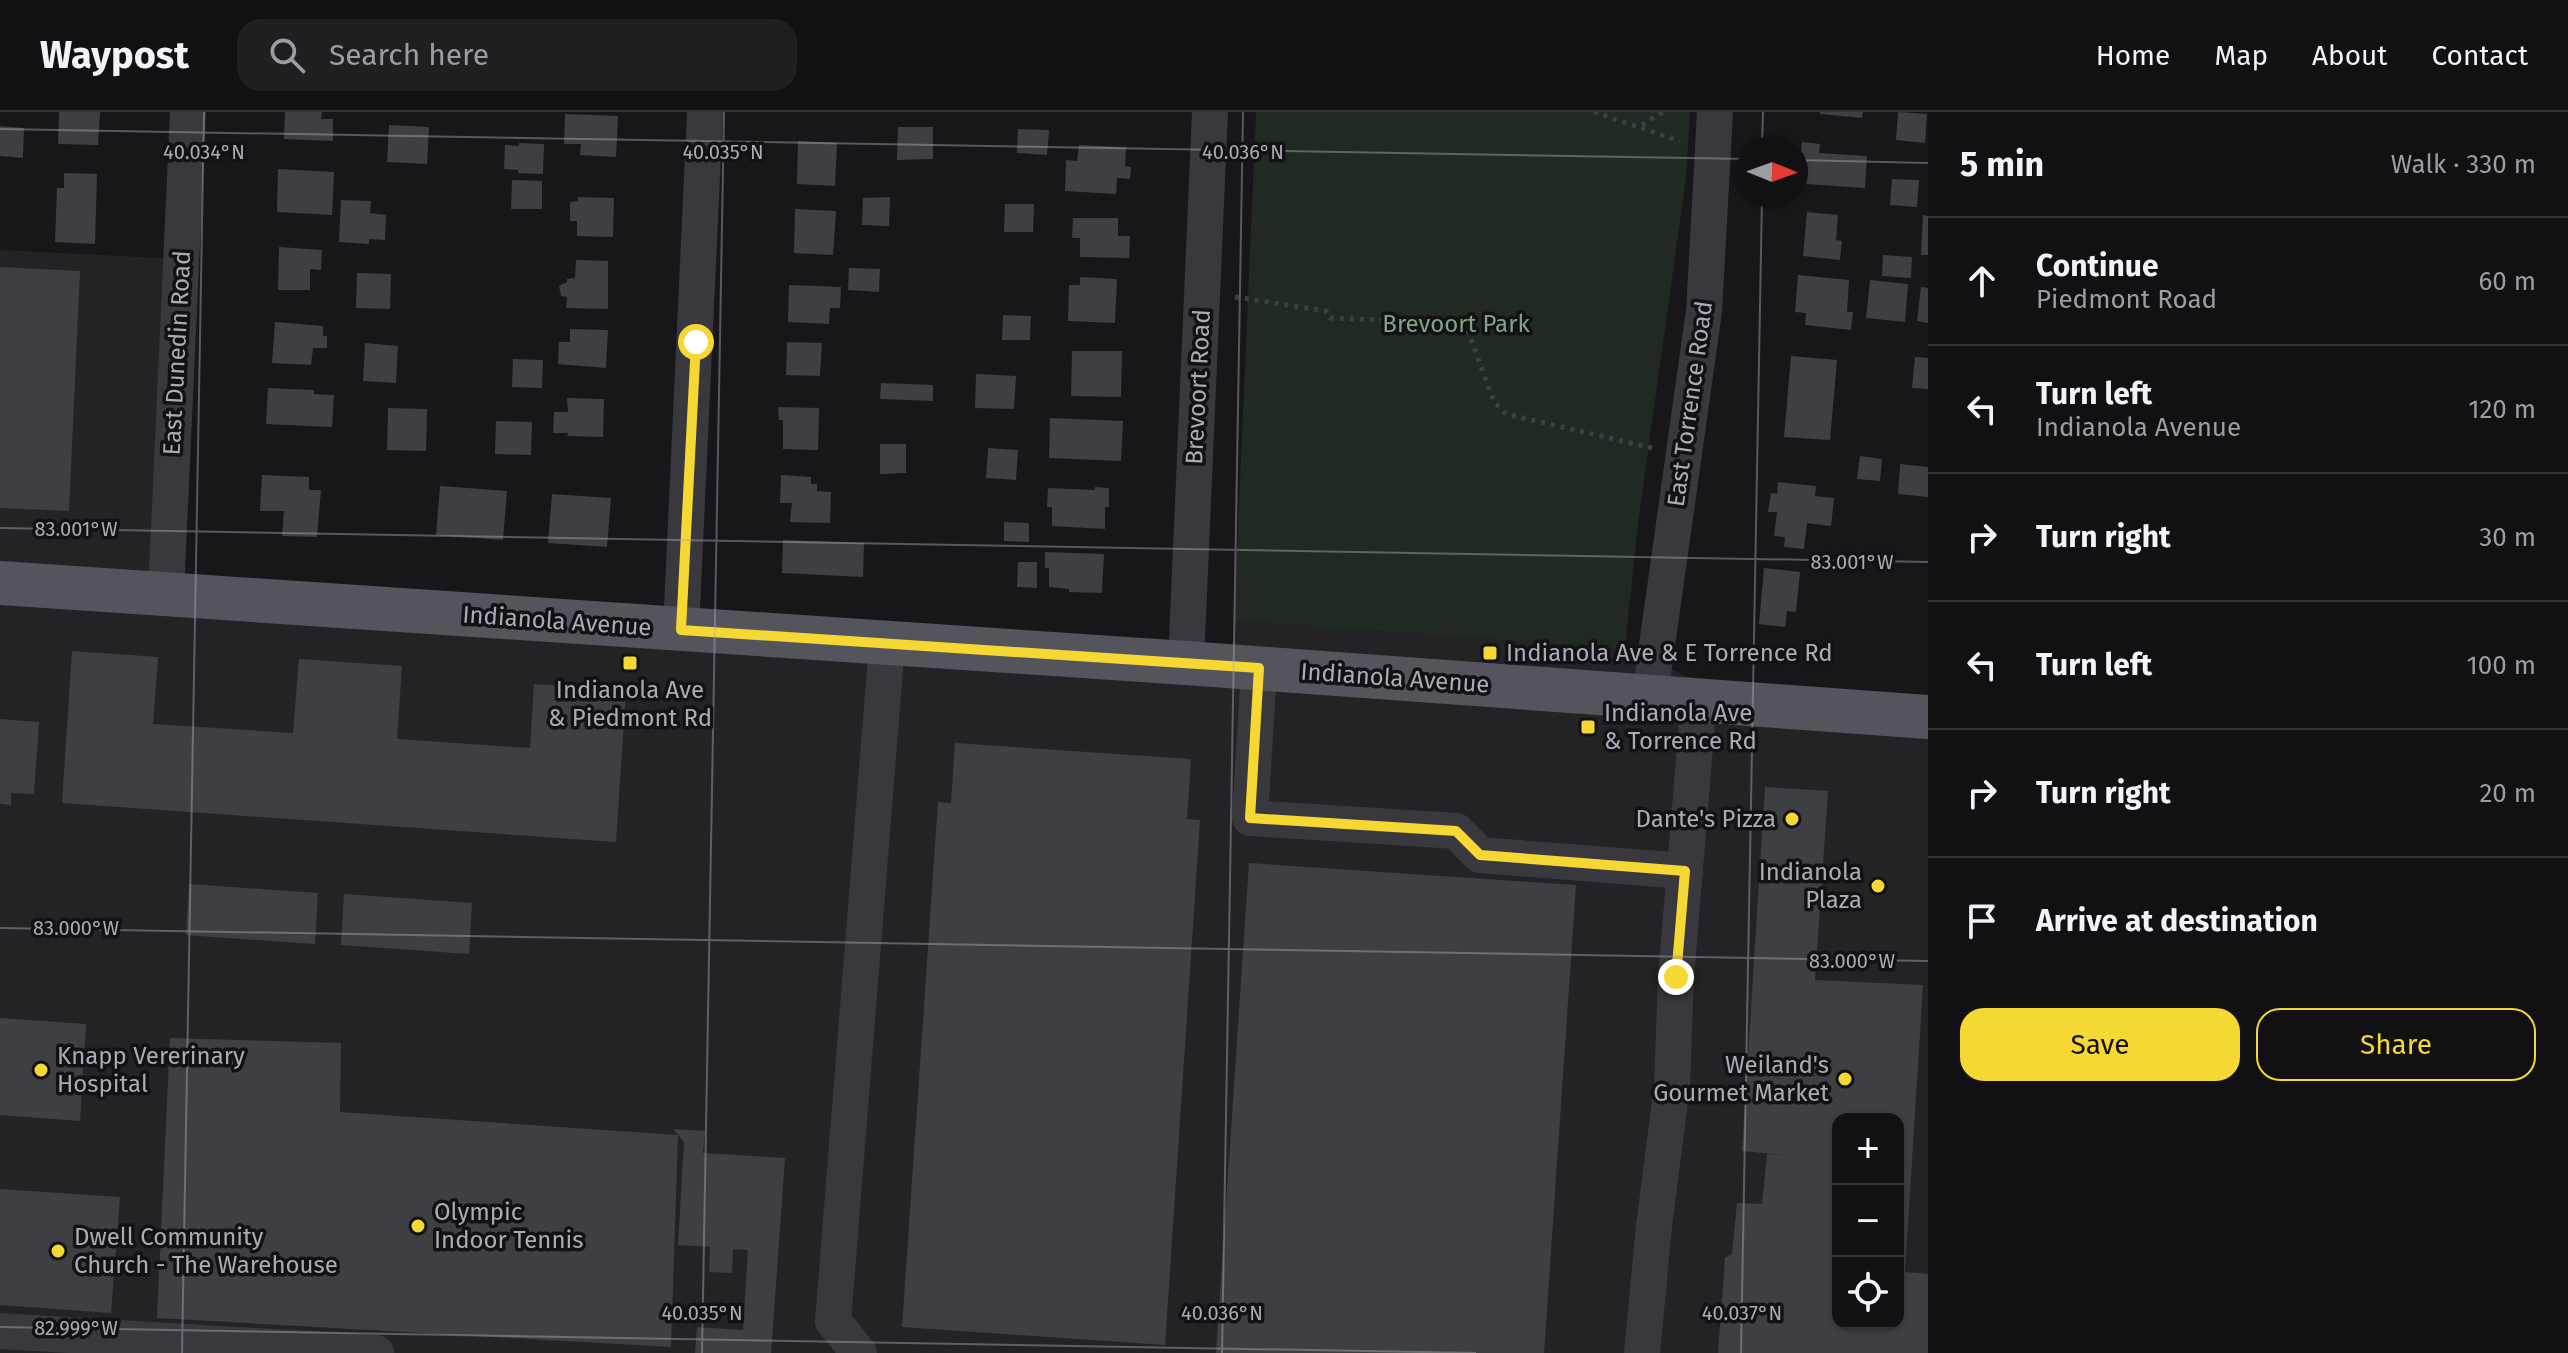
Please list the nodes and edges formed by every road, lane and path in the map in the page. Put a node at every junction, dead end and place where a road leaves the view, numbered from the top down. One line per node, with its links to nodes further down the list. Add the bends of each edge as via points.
1 (188, 112): 12 (street, East Dunedin Road)
2 (705, 112): 13 (street)
3 (1210, 112): 15 (street, Brevoort Road)
4 (1594, 112): 7 (path)
5 (1663, 112): 7 (path)
6 (1715, 112): 17 (street, East Torrence Road, via 1704,311)
7 (1642, 126): 8 (path)
8 (1682, 142)
9 (1235, 297): 10 (path, via 1326,311 1330,318 1450,320 1468,331 1494,402 1506,414)
10 (1656, 449)
11 (0, 583): 12 (main road, Indianola Avenue)
12 (166, 593): 13 (main road, Indianola Avenue)
13 (681, 630): 14 (main road, Indianola Avenue)
14 (887, 644): 15 (main road, Indianola Avenue); 23 (street, via 833,1321)
15 (1186, 663): 16 (main road, Indianola Avenue)
16 (1259, 668): 17 (main road, Indianola Avenue); 20 (street, via 1250,818 1456,831 1480,855)
17 (1650, 695): 18 (main road, Indianola Avenue)
18 (1699, 699): 19 (main road, Indianola Avenue); 20 (street)
19 (1928, 717)
20 (1685, 871): 24 (street, via 1672,1086)
21 (0, 1331): 22 (street)
22 (376, 1353)
23 (859, 1353)
24 (1642, 1353)

